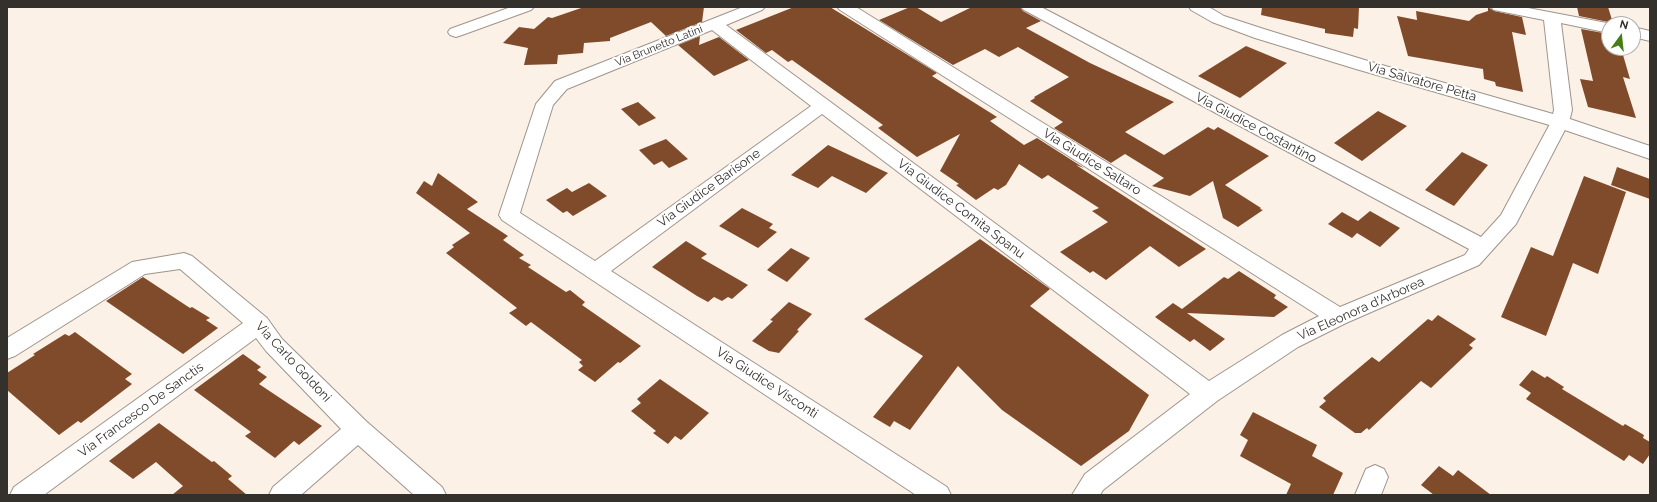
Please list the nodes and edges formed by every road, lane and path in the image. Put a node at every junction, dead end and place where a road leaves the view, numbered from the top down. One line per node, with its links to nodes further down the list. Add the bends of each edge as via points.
1 (526, 7): 10 (street)
2 (757, 7): 8 (street, Via Brunetto Latini)
3 (845, 7): 17 (street, Via Giudice Saltaro)
4 (1029, 7): 15 (street, Via Giudice Costantino)
5 (1197, 7): 13 (street, Via Salvatore Petta, via 1218,19 1261,34)
6 (1499, 7): 7 (street)
7 (1552, 18): 9 (street); 13 (street, via 1563,110)
8 (714, 24): 11 (street, Via Brunetto Latini); 12 (street, Via Giudice Comita Spanu)
9 (1601, 27)
10 (456, 32)
11 (561, 85): 16 (street, Via Giudice Visconti, via 545,104 509,215)
12 (822, 106): 16 (street, Via Giudice Barisone); 20 (street, Via Giudice Comita Spanu)
13 (1560, 122): 14 (street, Via Salvatore Petta); 15 (street, Via Eleonora d'Arborea, via 1509,219)
14 (1650, 153)
15 (1484, 248): 17 (street, Via Eleonora d'Arborea, via 1472,260)
16 (596, 271): 25 (street, Via Giudice Visconti)
17 (1338, 317): 20 (street, Via Eleonora d'Arborea, via 1290,341)
18 (259, 324): 19 (street, Via Carlo Goldoni, via 184,261 140,267); 21 (street, Via Carlo Goldoni, via 274,345); 22 (street, Via Francesco De Sanctis)
19 (7, 350)
20 (1208, 394): 26 (street, Via Eleonora d'Arborea, via 1094,482)
21 (358, 430): 23 (street); 24 (street, Via Carlo Goldoni)
22 (23, 495)
23 (282, 495)
24 (433, 495)
25 (938, 495)
26 (1085, 495)

